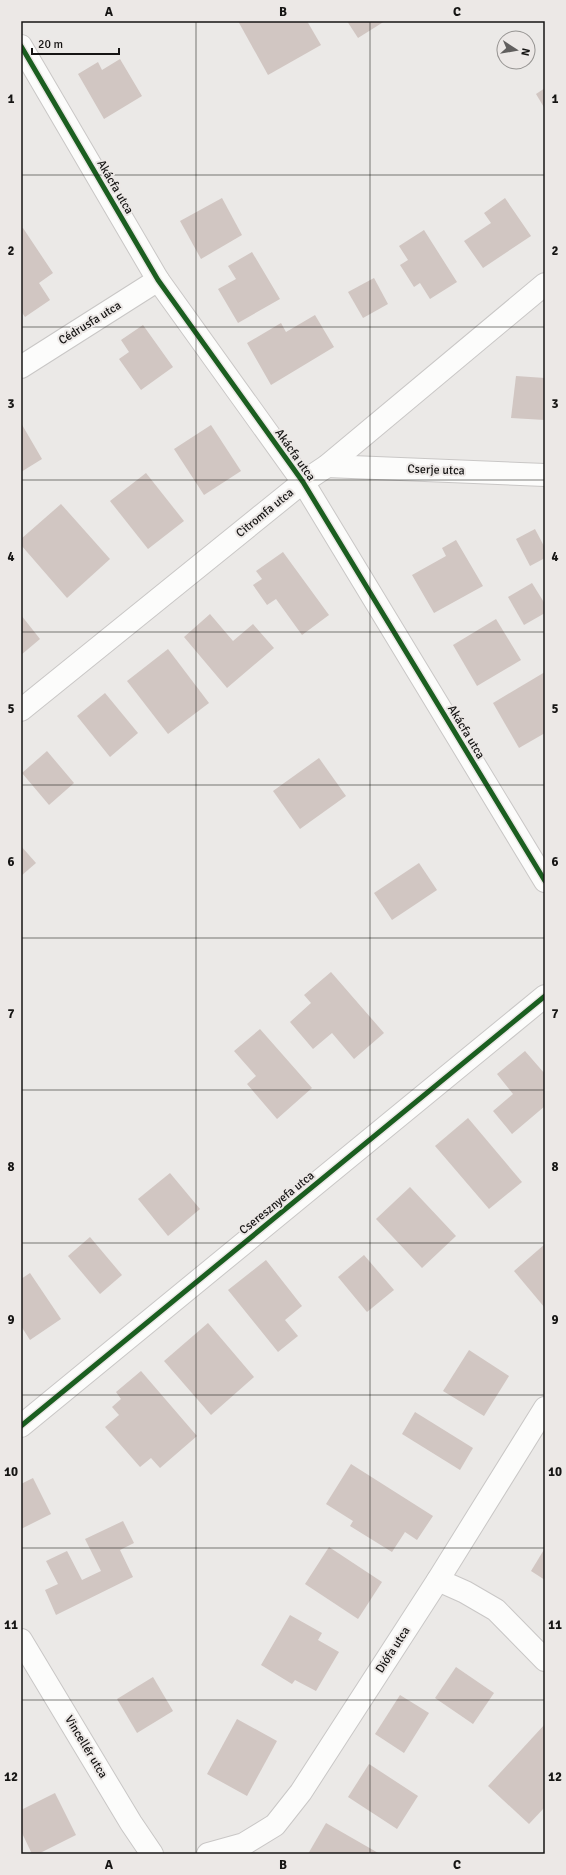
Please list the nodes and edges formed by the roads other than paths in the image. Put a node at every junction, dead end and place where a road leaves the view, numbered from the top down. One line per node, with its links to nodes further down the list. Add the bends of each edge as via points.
1 (21, 46): 2 (street, Akácfa utca)
2 (158, 280): 4 (street, Cédrusfa utca); 7 (street, Akácfa utca)
3 (545, 284): 5 (street, Citromfa utca)
4 (21, 367)
5 (327, 466): 6 (street, Cserje utca); 7 (street, Citromfa utca)
6 (545, 475)
7 (303, 482): 8 (street, Citromfa utca); 9 (street, Akácfa utca)
8 (21, 710)
9 (545, 881)
10 (545, 996): 12 (street, Cseresznyefa utca)
11 (545, 1408): 13 (street, Diófa utca)
12 (21, 1426)
13 (438, 1580): 15 (street, via 496,1610); 17 (street, Diófa utca, via 301,1792 275,1825 244,1844)
14 (21, 1640): 16 (street, Vincellér utca)
15 (545, 1660)
16 (152, 1854)
17 (208, 1854)

